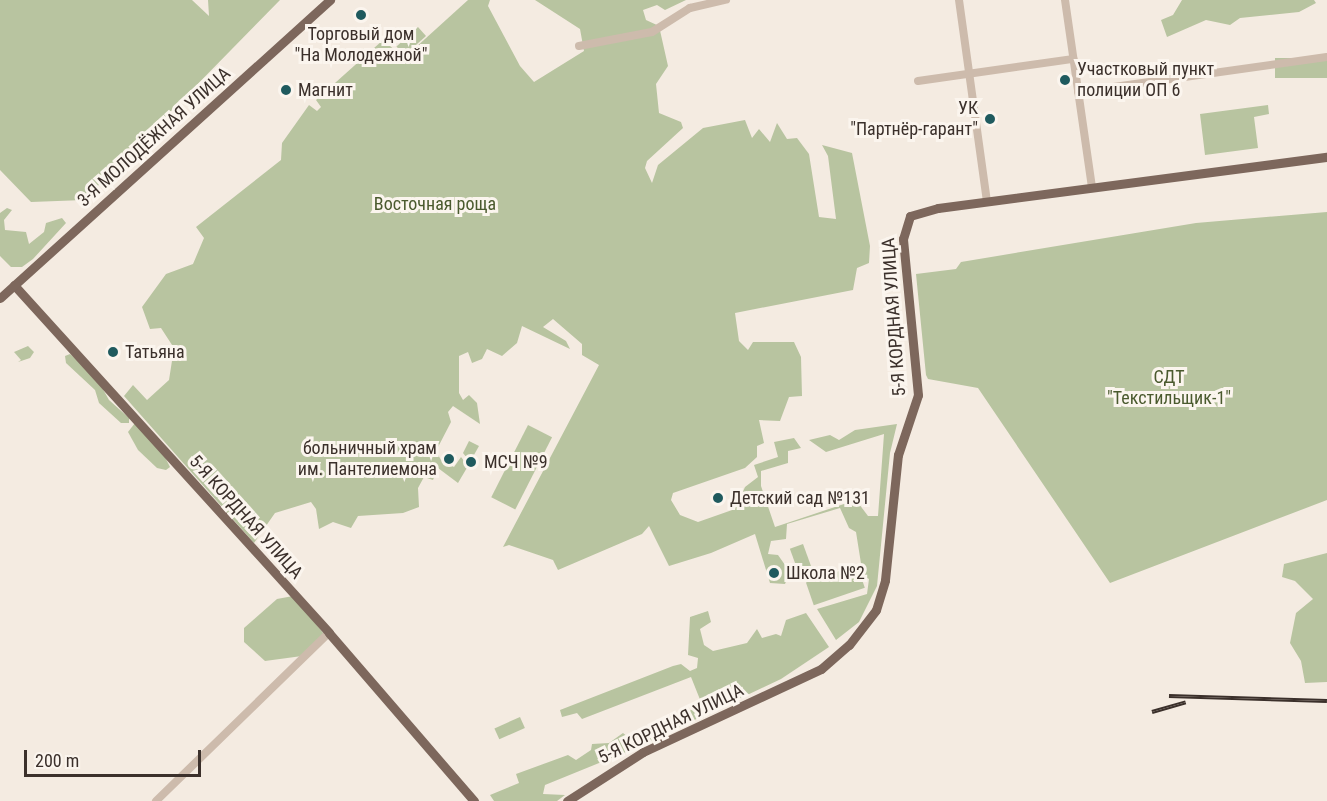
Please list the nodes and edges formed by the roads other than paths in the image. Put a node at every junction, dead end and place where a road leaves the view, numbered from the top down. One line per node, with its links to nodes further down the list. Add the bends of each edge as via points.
1 (330, 0): 14 (main road, 3-Я МОЛОДЁЖНАЯ УЛИЦА)
2 (726, 0): 5 (street, via 690,8 652,32)
3 (959, 0): 8 (street)
4 (1065, 0): 7 (street)
5 (579, 46)
6 (1327, 57): 10 (street)
7 (1073, 59): 8 (street); 10 (street)
8 (969, 74): 9 (street); 13 (street)
9 (918, 81)
10 (1078, 92): 12 (street)
11 (1327, 157): 12 (main road, 5-Я КОРДНАЯ УЛИЦА)
12 (1092, 188): 13 (main road, 5-Я КОРДНАЯ УЛИЦА)
13 (987, 201): 19 (main road, 5-Я КОРДНАЯ УЛИЦА, via 924,210 910,216 906,225 903,239 918,394 898,455 885,580 867,624 821,669 643,752)
14 (14, 285): 15 (main road, 3-Я МОЛОДЁЖНАЯ УЛИЦА); 16 (main road, 5-Я КОРДНАЯ УЛИЦА)
15 (0, 298)
16 (329, 633): 17 (street); 18 (main road, 5-Я КОРДНАЯ УЛИЦА)
17 (156, 801)
18 (474, 801)
19 (567, 801)

